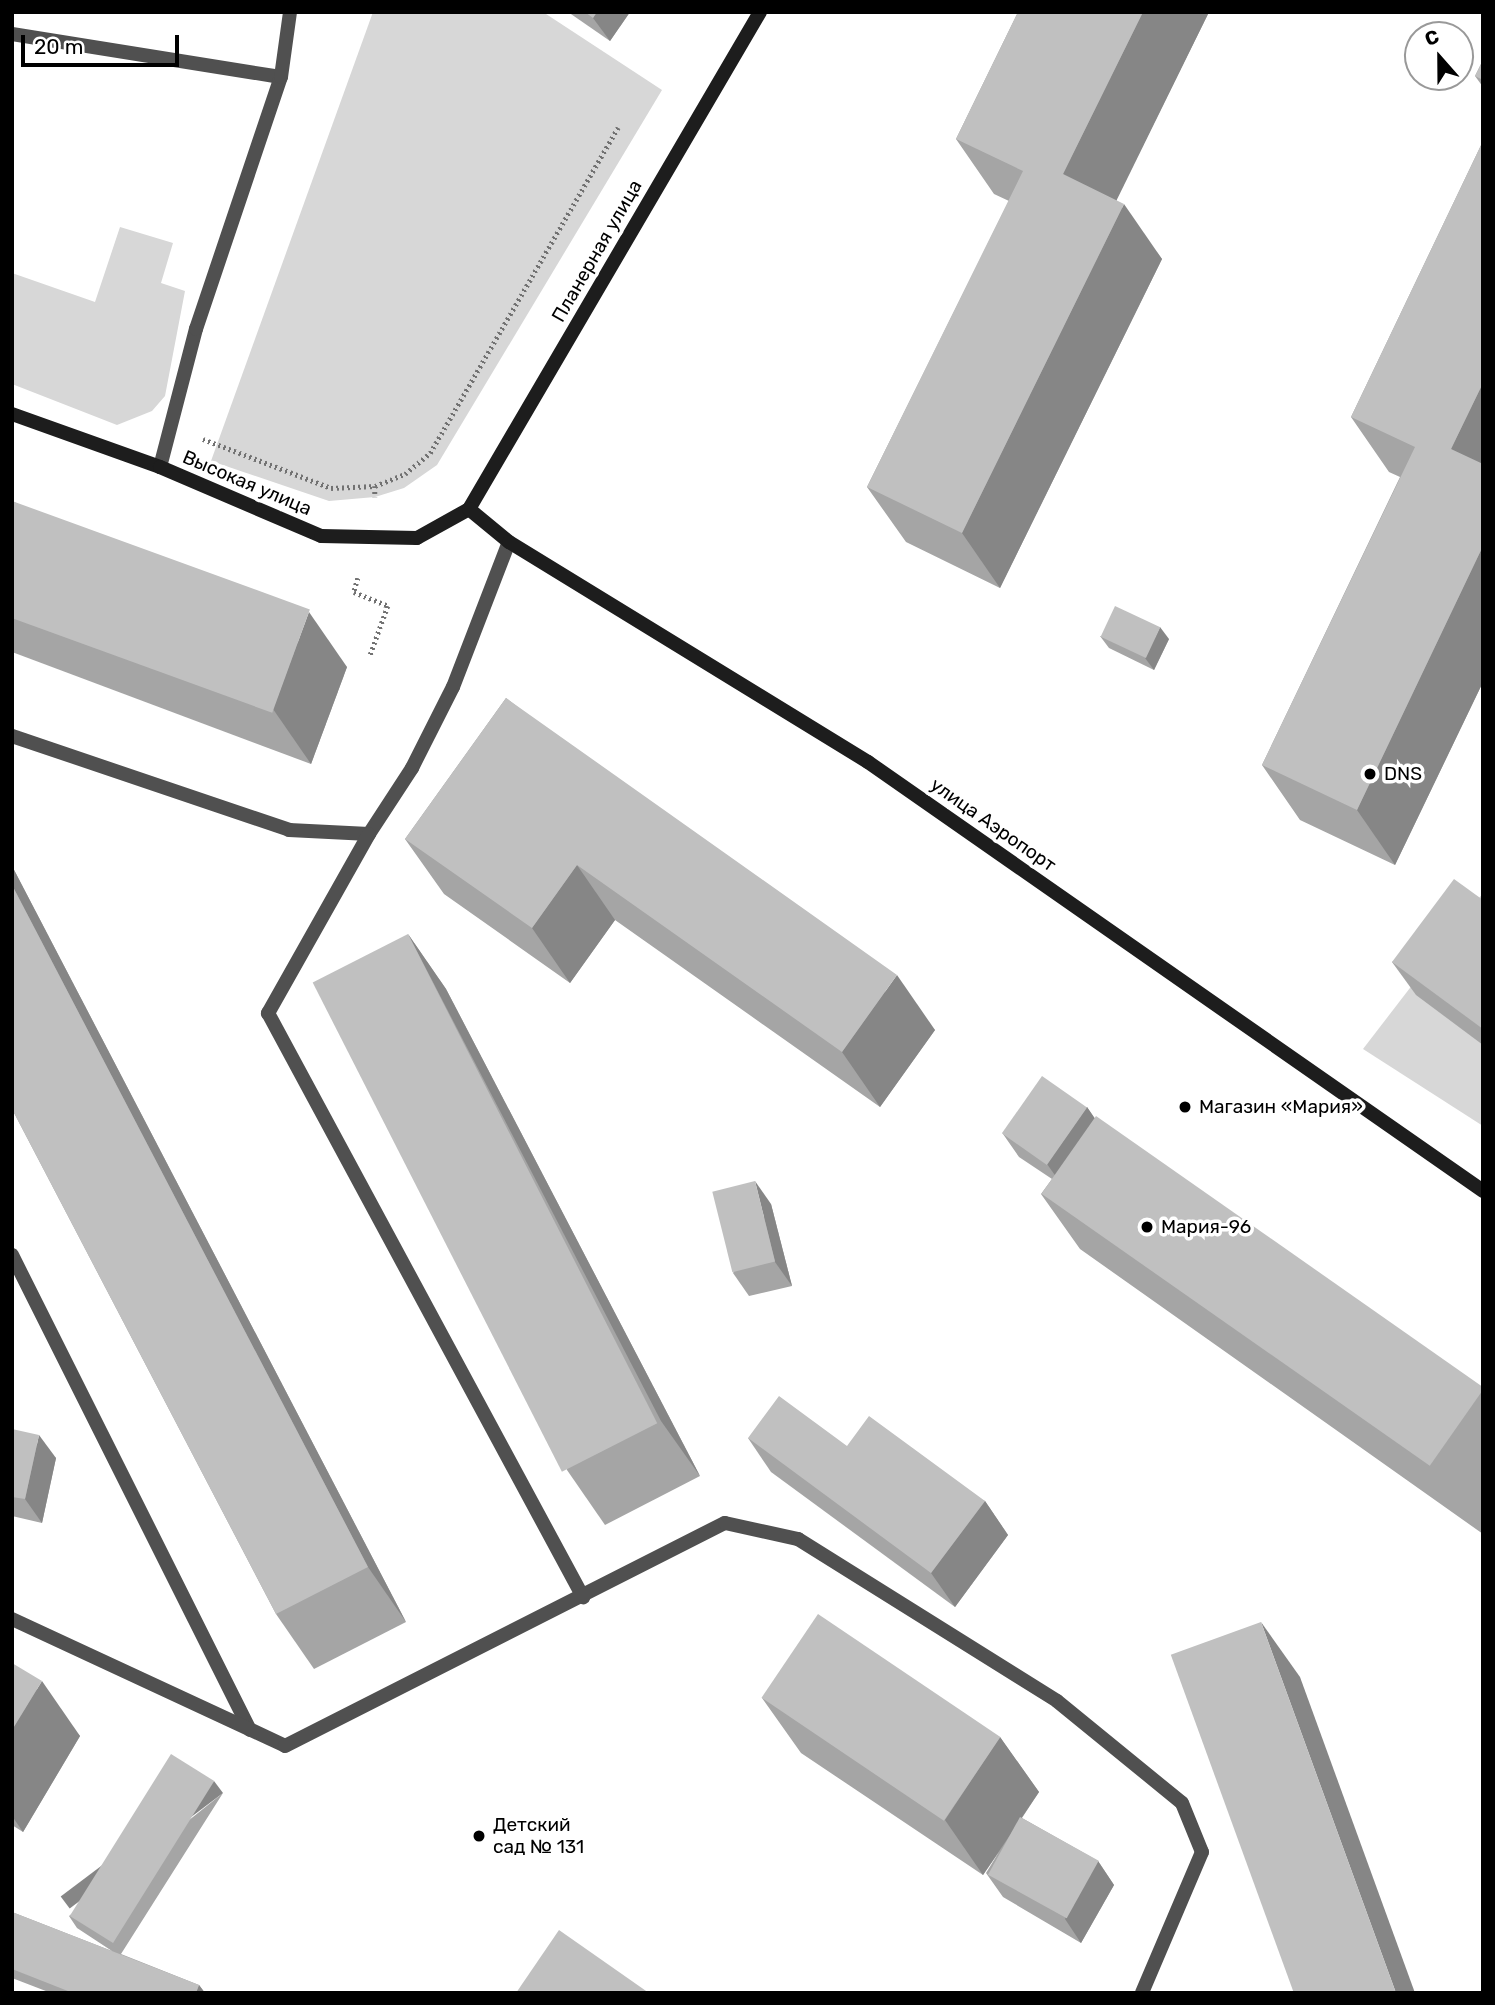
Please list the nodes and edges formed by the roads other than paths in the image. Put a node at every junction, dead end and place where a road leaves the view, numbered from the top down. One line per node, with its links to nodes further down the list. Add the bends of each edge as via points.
1 (290, 12): 4 (lane)
2 (757, 13): 7 (main road, Планерная улица)
3 (12, 34): 4 (lane)
4 (281, 77): 6 (lane, via 196,329)
5 (12, 414): 6 (main road, Высокая улица)
6 (160, 467): 7 (main road, Высокая улица, via 321,536 417,538)
7 (469, 509): 8 (main road, улица Аэропорт)
8 (509, 542): 10 (lane, via 453,687 412,768); 11 (main road, улица Аэропорт, via 868,762)
9 (12, 736): 10 (lane, via 289,831)
10 (369, 834): 13 (lane, via 268,1013)
11 (1483, 1191)
12 (12, 1255): 15 (lane)
13 (583, 1597): 15 (lane, via 285,1746); 16 (lane, via 725,1523 798,1539 1057,1702 1182,1802 1202,1852)
14 (12, 1619): 15 (lane)
15 (250, 1730)
16 (1142, 1993)

